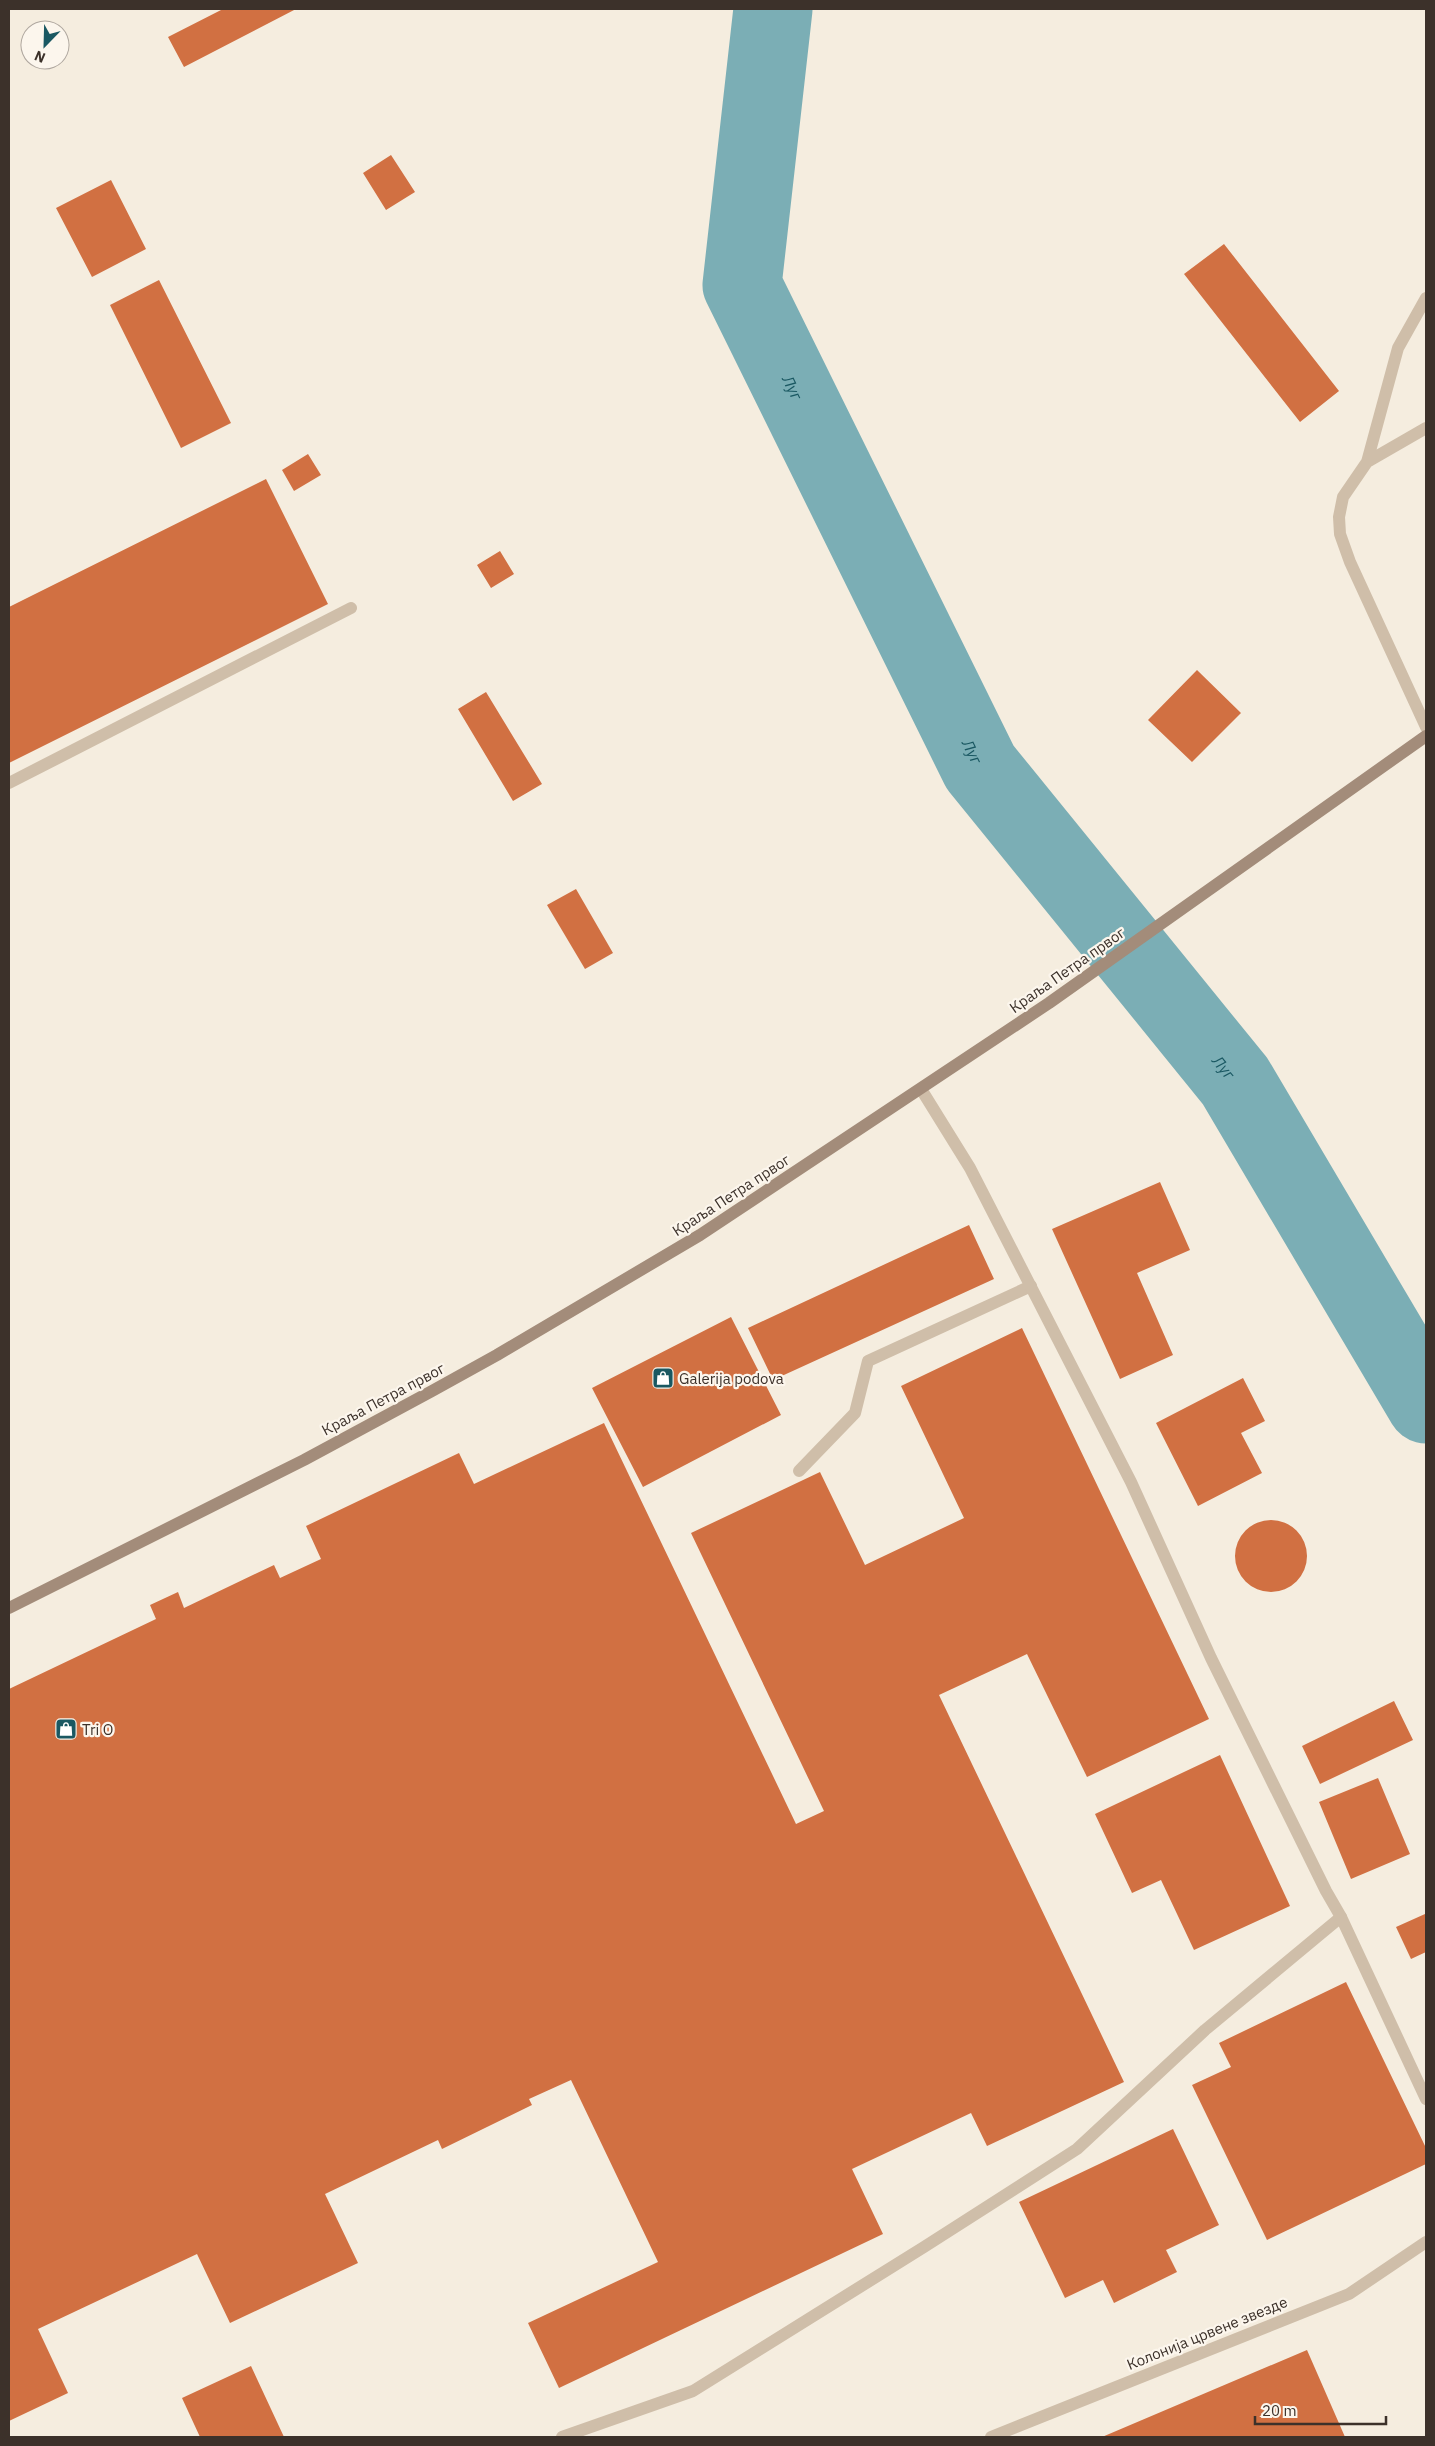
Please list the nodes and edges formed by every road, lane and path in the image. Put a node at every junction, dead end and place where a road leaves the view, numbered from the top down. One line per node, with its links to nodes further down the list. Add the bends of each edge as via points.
1 (1426, 298): 3 (street, via 1398,348)
2 (1426, 428): 3 (street)
3 (1367, 462): 5 (street, via 1343,497 1338,517 1340,534)
4 (351, 608): 7 (street)
5 (1426, 727)
6 (1426, 736): 8 (main road, Краља Петра првог, via 1049,1003)
7 (9, 783)
8 (921, 1089): 9 (street, via 970,1168); 11 (main road, Краља Петра првог, via 700,1235 498,1355 304,1460)
9 (1030, 1286): 10 (street, via 868,1361 854,1413); 12 (street, via 1131,1482 1211,1658)
10 (799, 1471)
11 (9, 1608)
12 (1341, 1917): 13 (street); 15 (street, via 1205,2030 1076,2148 693,2391)
13 (1426, 2099)
14 (1426, 2242): 16 (street, Колонија црвене звезде, via 1349,2294)
15 (562, 2437)
16 (991, 2437)

